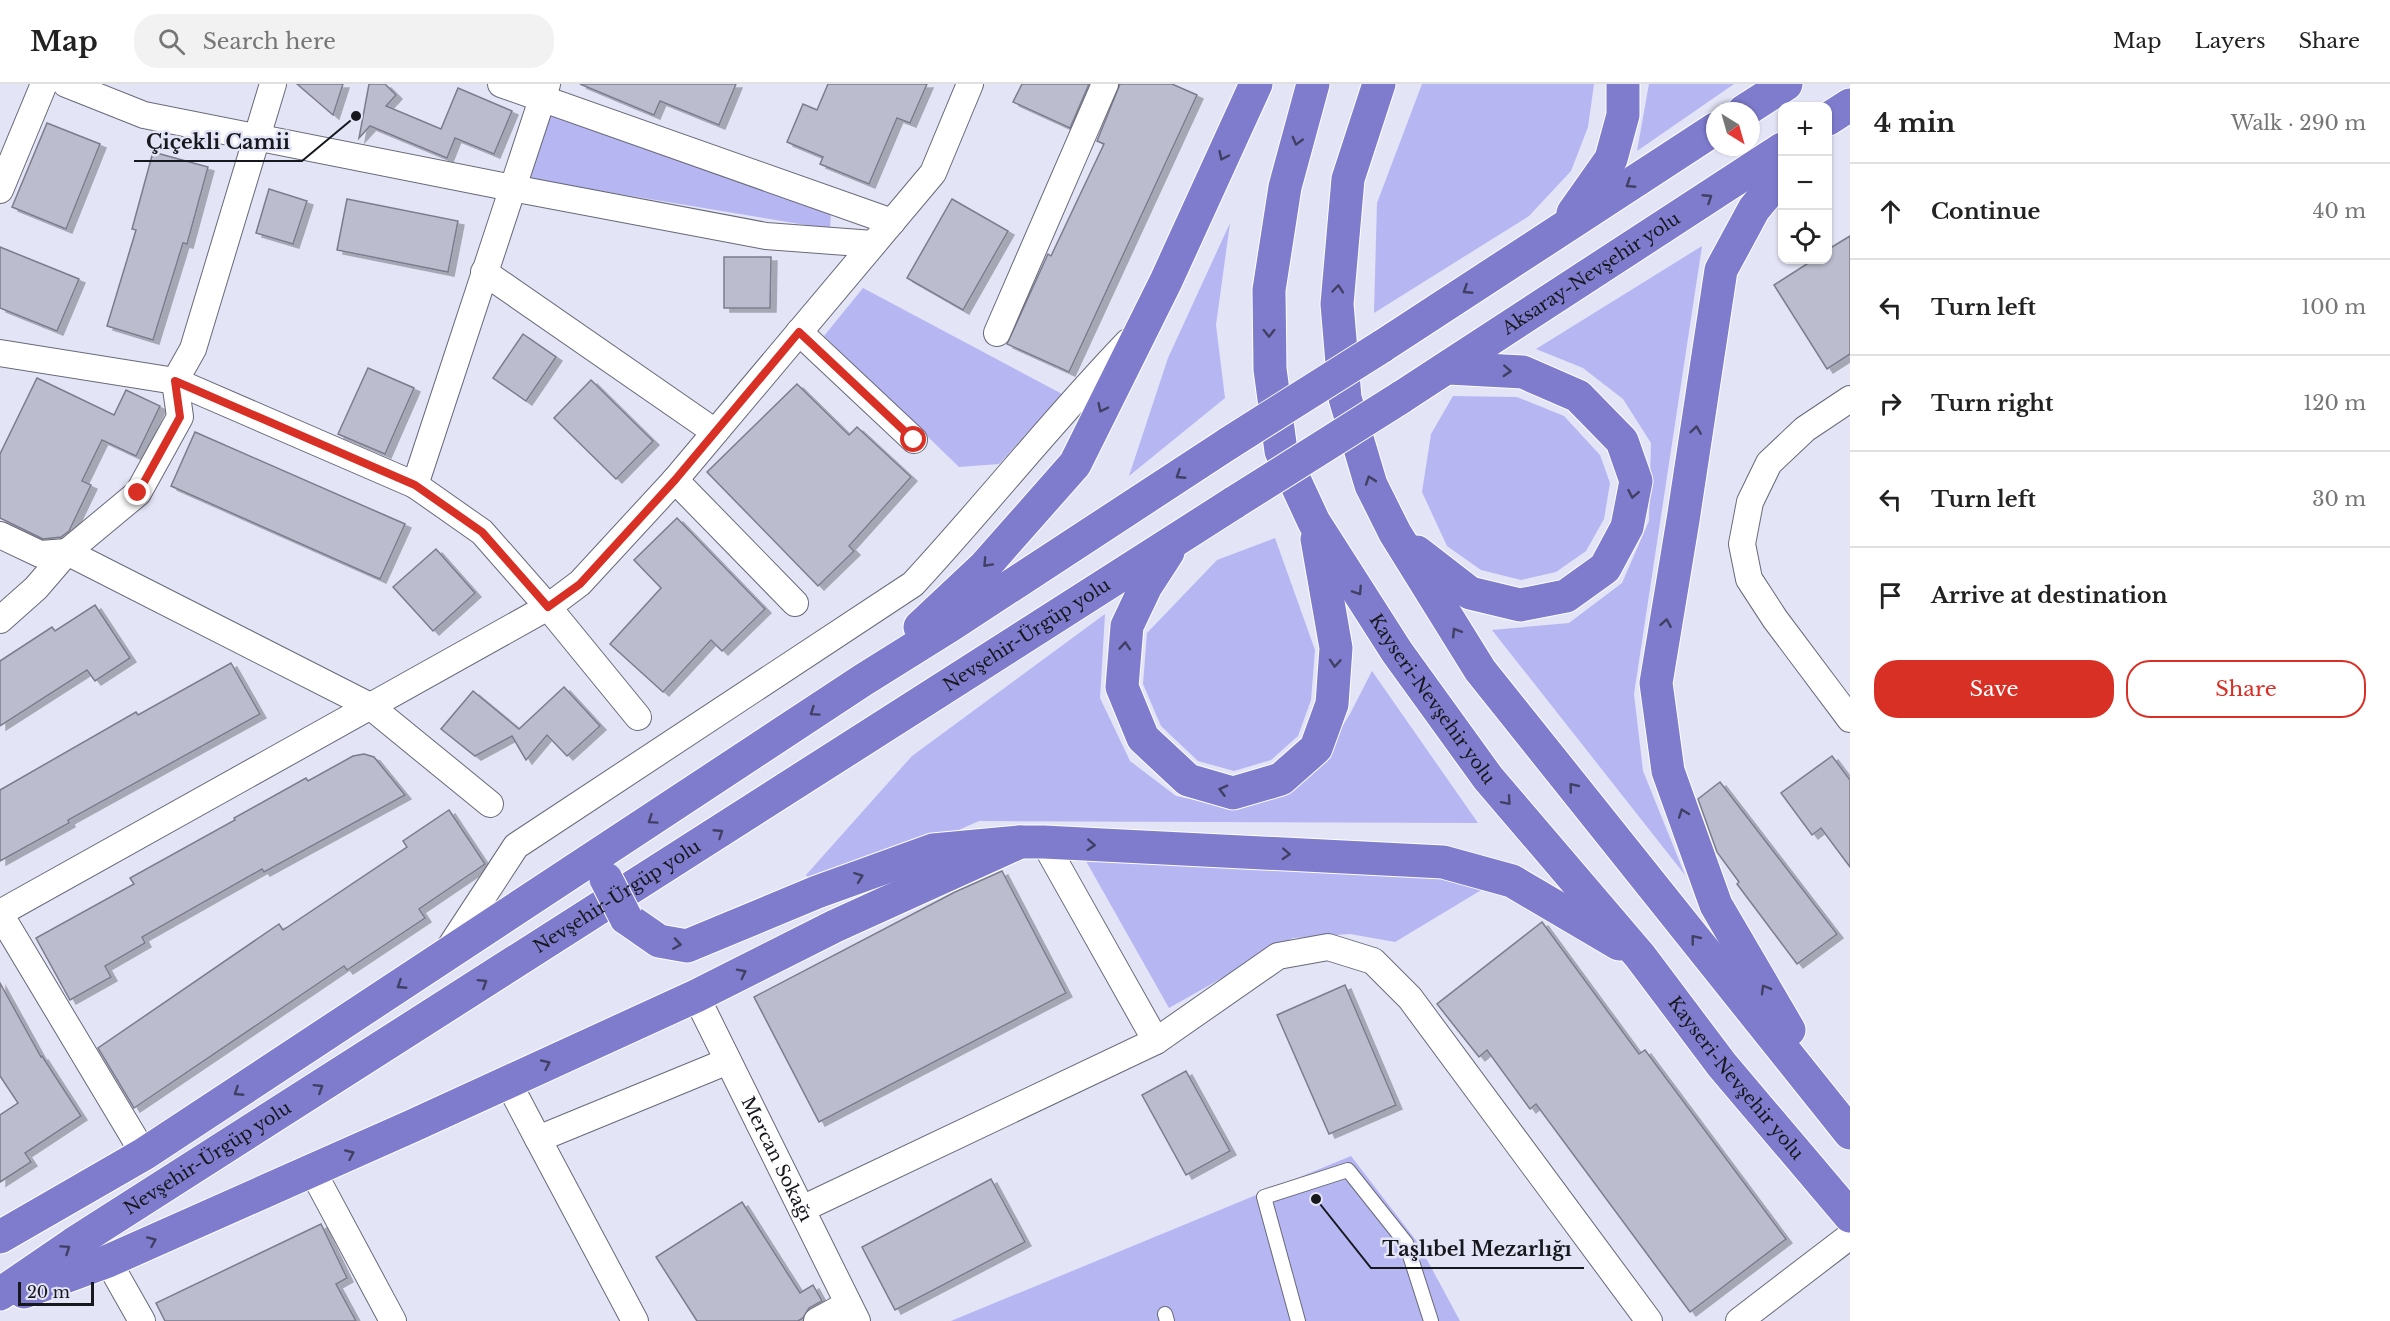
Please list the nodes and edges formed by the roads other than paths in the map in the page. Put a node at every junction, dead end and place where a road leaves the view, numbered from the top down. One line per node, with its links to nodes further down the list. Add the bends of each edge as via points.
1 (44, 84): 19 (street)
2 (66, 84): 15 (street, via 144,115)
3 (273, 84): 15 (street)
4 (501, 84): 12 (street)
5 (970, 84): 20 (street, via 933,173)
6 (1105, 84): 26 (street)
7 (1256, 84): 24 (highway, one-way to 24)
8 (1312, 84): 36 (highway, Kayseri-Nevşehir yolu, one-way to 36, via 1285,187 1269,313 1270,369 1281,452)
9 (1379, 84): 37 (highway, one-way to 9, via 1371,485 1345,398 1337,304 1348,179)
10 (1623, 84): 21 (highway, via 1623,115 1611,159)
11 (1786, 84): 13 (highway)
12 (544, 91): 18 (street); 20 (street)
13 (1758, 102)
14 (1706, 135): 21 (highway, one-way to 21)
15 (258, 137): 18 (street); 29 (street, via 193,349)
16 (1778, 152): 28 (highway, Aksaray-Nevşehir yolu, one-way to 16)
17 (1778, 180): 58 (highway, one-way to 17, via 1716,905 1668,771 1656,683 1720,270 1754,209)
18 (512, 189): 22 (street, via 766,236); 23 (street)
19 (0, 190)
20 (892, 222): 22 (street)
21 (1564, 226): 44 (highway, Nevşehir-Ürgüp yolu, one-way to 44, bridge)
22 (873, 244): 25 (street)
23 (484, 272): 31 (street); 34 (street)
24 (1143, 327): 44 (highway, one-way to 44, via 1075,464 985,566); 53 (street, via 1075,397 913,584 516,846)
25 (799, 332): 31 (street); 32 (street)
26 (997, 333)
27 (0, 353): 29 (street)
28 (1448, 368): 35 (highway, Aksaray-Nevşehir yolu, bridge); 37 (highway, one-way to 37, via 1523,372 1578,396 1622,441 1636,481 1627,527 1605,568 1566,596 1520,605 1470,593)
29 (175, 381): 34 (street); 40 (street, via 180,417 138,493)
30 (1850, 399): 47 (street, via 1805,429 1769,463 1750,502 1742,544 1749,579)
31 (715, 432): 33 (street)
32 (914, 440)
33 (675, 480): 41 (street); 42 (street, via 580,584)
34 (415, 485): 42 (street, via 482,532)
35 (1235, 502): 39 (highway, Nevşehir-Ürgüp yolu)
36 (1314, 522): 39 (highway, one-way to 39, via 1336,648 1332,704 1316,748 1281,779 1233,793 1188,780 1143,738 1122,687 1127,626 1146,586); 52 (highway, Kayseri-Nevşehir yolu, one-way to 52, via 1397,652 1488,778)
37 (1395, 533): 58 (highway, one-way to 37, via 1480,670)
38 (0, 535): 40 (street, via 40,554)
39 (1175, 541): 67 (highway, Nevşehir-Ürgüp yolu, one-way to 39)
40 (67, 552): 43 (street, via 36,588); 45 (street)
41 (795, 603)
42 (548, 607): 45 (street); 46 (street)
43 (0, 620)
44 (863, 680): 50 (highway, Nevşehir-Ürgüp yolu, one-way to 50)
45 (370, 706): 48 (street); 51 (street)
46 (638, 717)
47 (1850, 719)
48 (490, 804)
49 (1032, 842): 50 (highway, one-way to 49, bridge, via 606,879 626,918 659,941 687,946 817,892 933,850); 52 (highway, one-way to 52, via 1443,862 1512,881); 54 (highway, one-way to 49, via 835,926); 55 (street)
50 (613, 846): 53 (highway, Nevşehir-Ürgüp yolu)
51 (0, 914): 60 (street)
52 (1640, 956): 63 (highway, Kayseri-Nevşehir yolu, via 1722,1065)
53 (443, 958): 60 (highway, Nevşehir-Ürgüp yolu, one-way to 60)
54 (696, 996): 56 (street, Mercan Sokağı); 57 (highway, one-way to 54)
55 (1156, 1041): 62 (street); 76 (street, via 1278,956 1328,947 1373,961 1410,998)
56 (728, 1061): 59 (street); 62 (street, Mercan Sokağı)
57 (508, 1082): 59 (street); 61 (highway, one-way to 57)
58 (1849, 1131)
59 (538, 1139): 72 (street)
60 (144, 1154): 65 (highway, Nevşehir-Ürgüp yolu)
61 (312, 1170): 66 (highway, one-way to 61); 71 (street)
62 (802, 1209): 69 (street, Mercan Sokağı)
63 (1850, 1216)
64 (1850, 1236): 77 (street)
65 (0, 1237)
66 (108, 1261): 68 (highway); 70 (street)
67 (0, 1294)
68 (0, 1300)
69 (853, 1312): 73 (street)
70 (142, 1321)
71 (393, 1321)
72 (635, 1321)
73 (817, 1321)
74 (1298, 1321): 75 (lane, via 1264,1197 1348,1170 1406,1243)
75 (1431, 1321)
76 (1649, 1321)
77 (1739, 1321)

